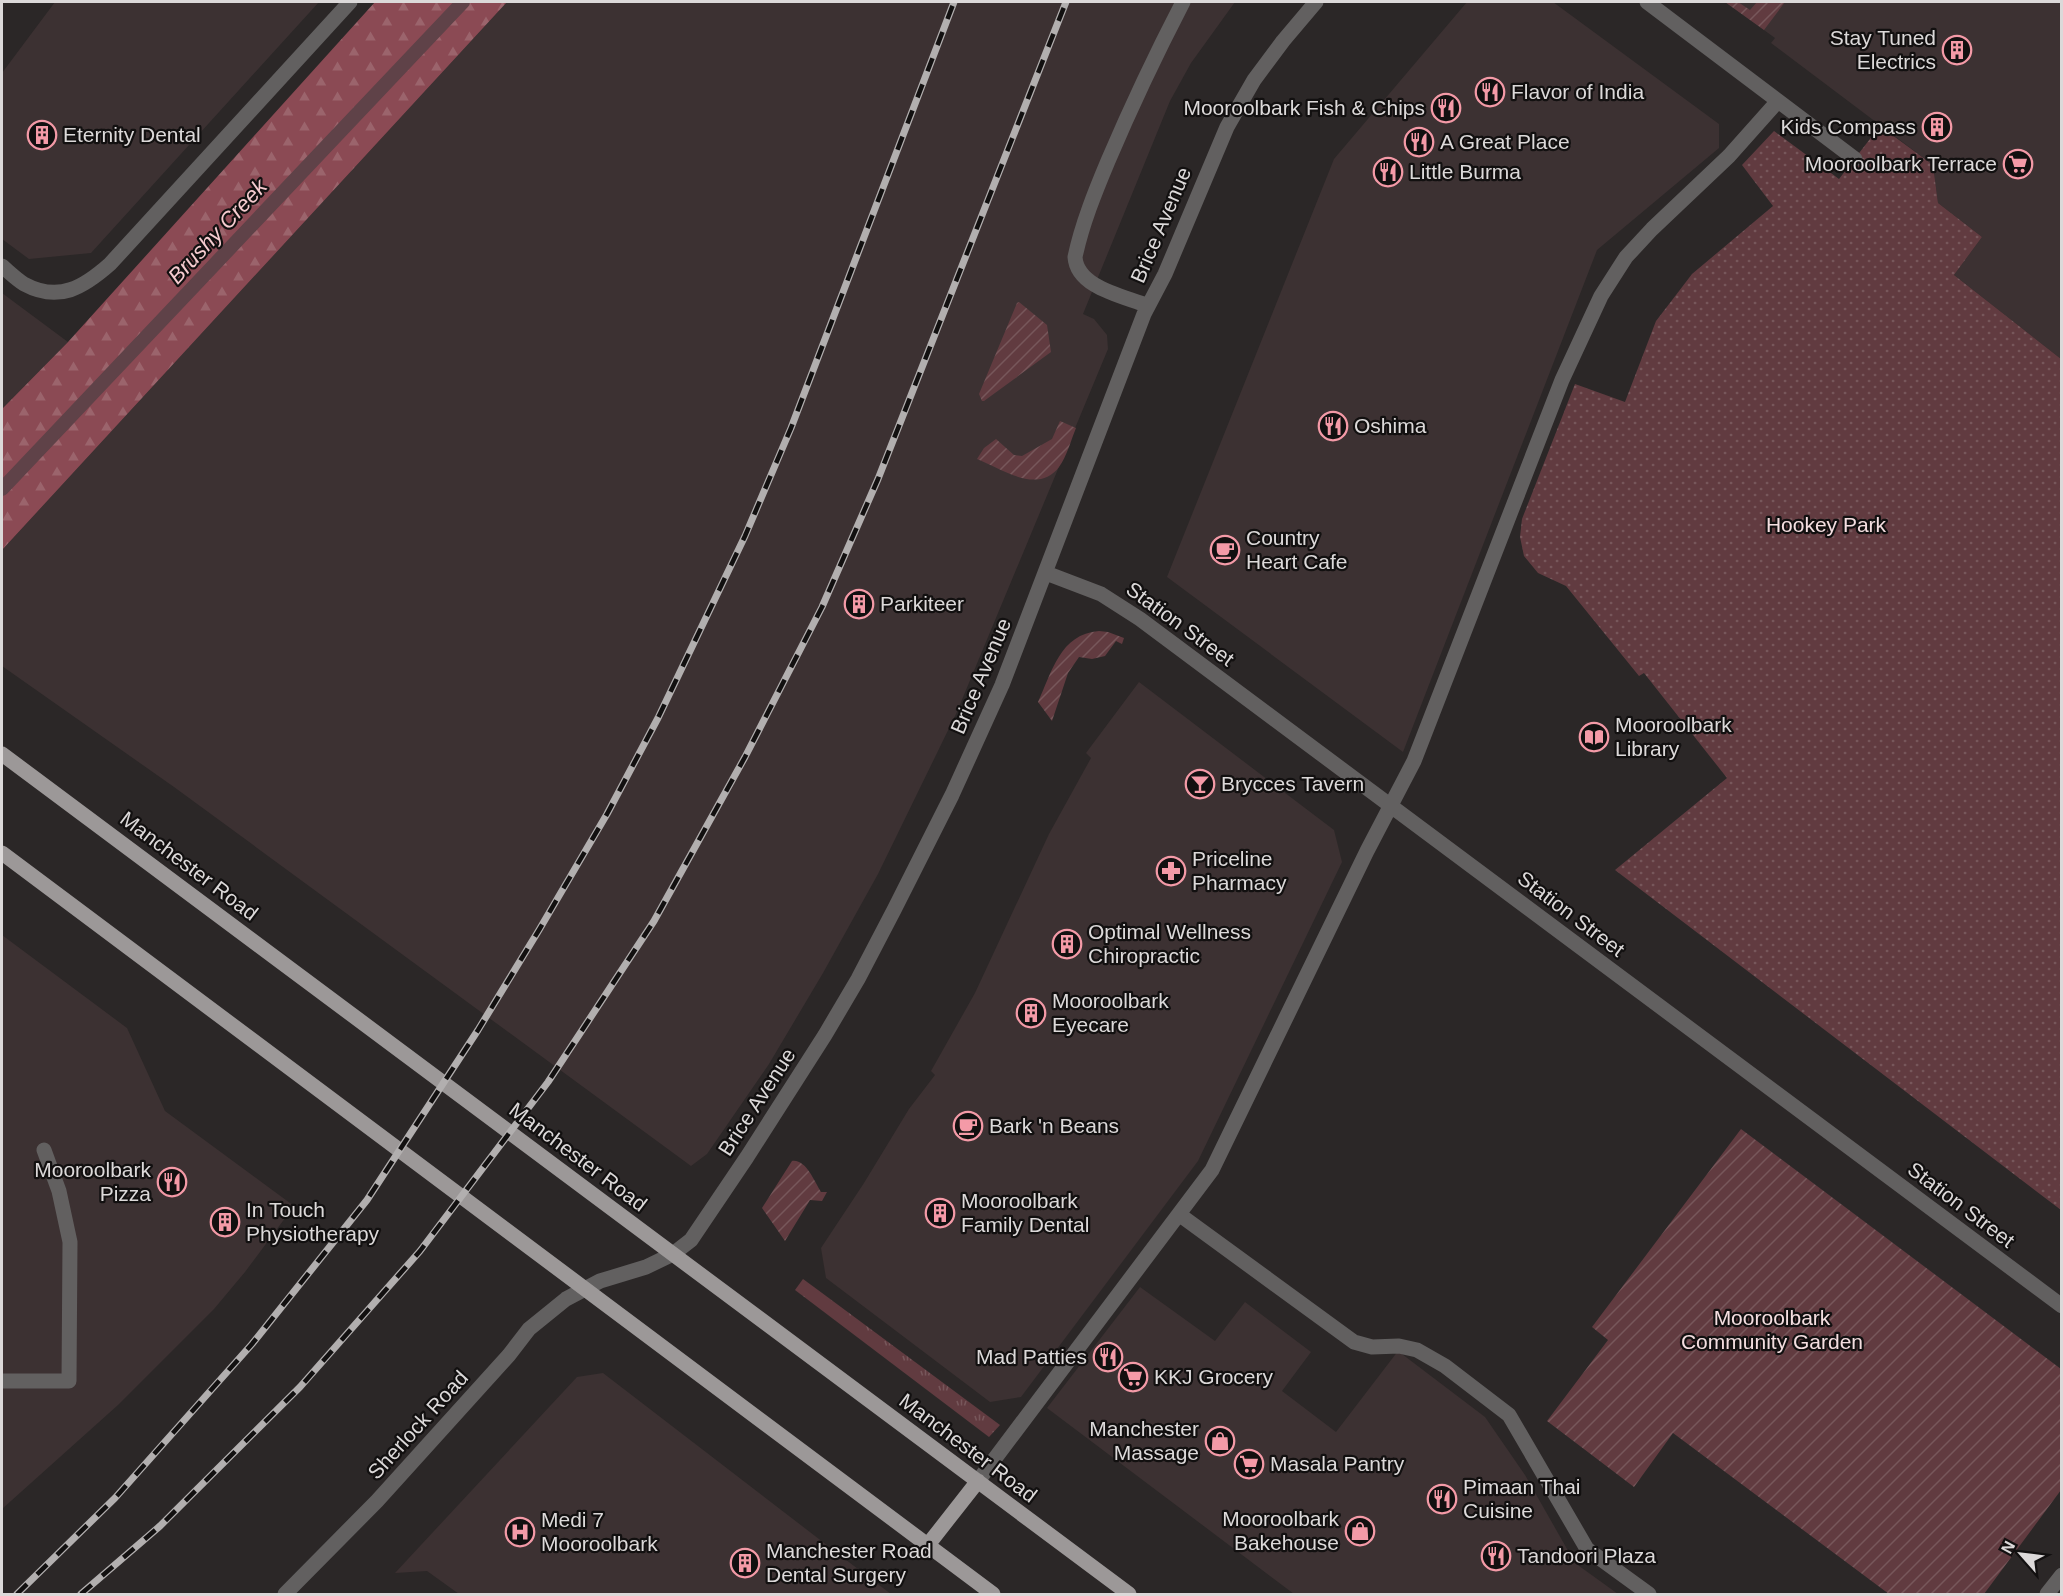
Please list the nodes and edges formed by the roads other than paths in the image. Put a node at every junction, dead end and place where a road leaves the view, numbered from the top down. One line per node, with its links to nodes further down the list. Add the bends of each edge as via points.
1 (350, 2): 7 (street, via 90,282 71,291 46,292 24,284)
2 (1183, 2): 8 (street, via 1120,132 1089,207 1075,257 1081,275 1092,283)
3 (1316, 2): 8 (street, Brice Avenue, via 1254,81 1227,127)
4 (1647, 2): 5 (street)
5 (1778, 101): 6 (street); 11 (street, via 1729,156 1652,228 1626,257 1601,296 1562,380 1418,751)
6 (1855, 159)
7 (2, 266)
8 (1148, 306): 9 (street, Brice Avenue)
9 (1046, 573): 11 (street, Station Street, via 1116,603); 15 (street, Brice Avenue, via 1002,685 952,795 858,978 706,1220 691,1240)
10 (2, 754): 15 (main road, Manchester Road)
11 (1390, 806): 14 (street, via 1212,1170); 17 (street, Station Street)
12 (2, 853): 16 (main road)
13 (44, 1150): 18 (street, via 59,1191 70,1242 69,1381)
14 (1179, 1215): 19 (street); 25 (street, via 1354,1342 1417,1350 1445,1366 1509,1415 1587,1548)
15 (673, 1254): 16 (street, Brice Avenue); 19 (main road, Manchester Road)
16 (584, 1288): 20 (main road); 22 (street, Sherlock Road, via 529,1329 377,1501)
17 (2061, 1306)
18 (2, 1381)
19 (978, 1481): 20 (main road); 24 (main road, Manchester Road)
20 (927, 1546): 23 (main road)
21 (2061, 1575): 26 (street)
22 (285, 1594)
23 (993, 1594)
24 (1129, 1594)
25 (1649, 1594)
26 (2047, 1594)

